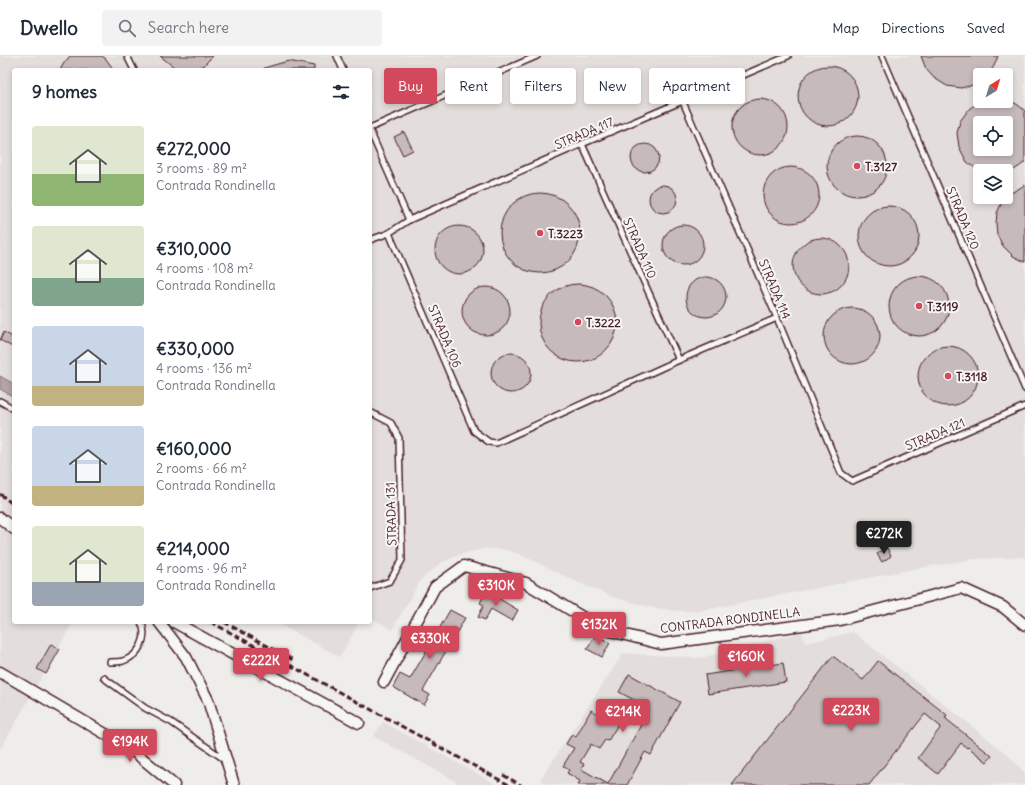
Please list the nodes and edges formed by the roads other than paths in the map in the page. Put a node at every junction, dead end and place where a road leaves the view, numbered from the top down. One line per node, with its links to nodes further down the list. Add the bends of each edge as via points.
1 (127, 56): 6 (lane)
2 (336, 56): 7 (lane)
3 (537, 56): 11 (lane)
4 (788, 56): 8 (lane, STRADA 117)
5 (882, 56): 19 (lane, STRADA 120)
6 (133, 68)
7 (342, 68)
8 (745, 75)
9 (678, 104): 13 (lane, STRADA 117)
10 (684, 104): 17 (lane, STRADA 114)
11 (372, 128)
12 (372, 134): 14 (lane)
13 (582, 144): 14 (lane, STRADA 117); 18 (lane, STRADA 110)
14 (408, 220): 15 (lane, STRADA 117)
15 (389, 233): 16 (lane, STRADA 117); 18 (lane, STRADA 106, via 474,431 489,442 496,443)
16 (372, 239)
17 (777, 318): 18 (lane); 24 (lane, STRADA 114, via 841,473)
18 (679, 360)
19 (1025, 389)
20 (0, 401): 22 (lane)
21 (1025, 406): 24 (lane, STRADA 121)
22 (12, 408)
23 (372, 413): 27 (lane, STRADA 131, via 391,423 399,438 402,560 390,581)
24 (852, 480)
25 (0, 518): 26 (street)
26 (12, 527)
27 (372, 587)
28 (142, 624): 32 (lane, via 144,640 135,654 123,661)
29 (161, 624): 37 (street, via 186,657 208,700)
30 (178, 624): 36 (street)
31 (1025, 625): 35 (street, CONTRADA RONDINELLA, via 1003,608 961,588 840,620 661,644 602,628 526,583 464,566 434,587)
32 (110, 662)
33 (0, 672): 38 (street, via 131,749)
34 (104, 678): 37 (lane, via 145,708 171,722)
35 (384, 682)
36 (359, 723)
37 (225, 759): 39 (street)
38 (174, 785)
39 (234, 785)

